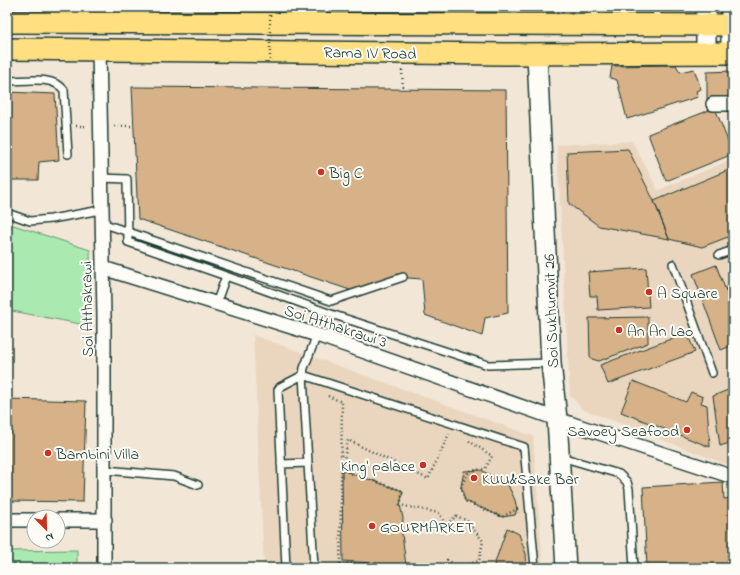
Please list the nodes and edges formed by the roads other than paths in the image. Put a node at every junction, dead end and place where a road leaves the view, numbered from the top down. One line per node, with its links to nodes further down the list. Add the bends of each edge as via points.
1 (71, 15): 7 (main road, Rama IV Road); 8 (main road, Rama IV Road)
2 (136, 15): 3 (main road, Rama IV Road); 8 (main road, Rama IV Road)
3 (595, 15): 4 (main road, Rama IV Road)
4 (657, 15): 5 (main road, Rama IV Road)
5 (706, 16): 6 (main road, Rama IV Road); 11 (street)
6 (732, 19): 12 (street)
7 (7, 22)
8 (99, 23): 10 (main road)
9 (7, 49): 10 (main road, Rama IV Road)
10 (99, 49): 13 (main road, Rama IV Road); 18 (street, Soi Atthakrawi)
11 (706, 53): 12 (main road, Rama IV Road); 13 (main road, Rama IV Road)
12 (732, 53)
13 (537, 54): 30 (street, Soi Sukhumvit 26)
14 (7, 81): 17 (lane, via 52,81 59,84 64,90)
15 (713, 104): 16 (street)
16 (733, 104)
17 (68, 154)
18 (101, 178): 20 (street, Soi Atthakrawi); 21 (lane, via 128,179)
19 (7, 213): 20 (lane, via 30,221)
20 (102, 216): 21 (lane); 25 (street, Soi Atthakrawi)
21 (129, 232): 26 (lane, via 129,242); 27 (lane, via 332,301)
22 (733, 250): 23 (lane)
23 (719, 255)
24 (673, 264): 31 (lane)
25 (103, 268): 28 (street, Soi Atthakrawi 3); 37 (street, Soi Atthakrawi)
26 (226, 276): 28 (lane); 30 (lane, via 331,314 488,365)
27 (403, 277)
28 (216, 304): 29 (street, Soi Atthakrawi 3)
29 (317, 334): 32 (lane); 33 (street, Soi Atthakrawi 3)
30 (551, 363): 33 (street, Soi Sukhumvit 26)
31 (712, 373)
32 (303, 375): 35 (lane); 36 (lane, via 278,390); 47 (lane, via 524,447)
33 (557, 419): 34 (street, Soi Sukhumvit 26); 38 (street, Soi Atthakrawi 3)
34 (559, 456): 48 (street, Soi Sukhumvit 26); 49 (lane, via 619,474 627,482)
35 (308, 463): 36 (lane); 46 (lane)
36 (281, 464): 45 (lane)
37 (105, 470): 39 (lane, via 174,476); 43 (street, Soi Atthakrawi)
38 (733, 477)
39 (198, 485)
40 (7, 520): 41 (street)
41 (26, 520)
42 (66, 520): 43 (street)
43 (105, 520): 44 (street, Soi Atthakrawi)
44 (104, 568)
45 (286, 568)
46 (314, 568)
47 (535, 568)
48 (566, 568)
49 (634, 568)

